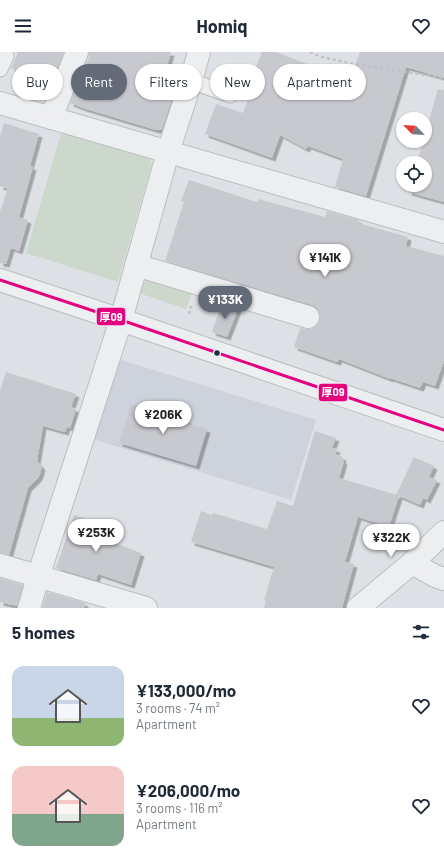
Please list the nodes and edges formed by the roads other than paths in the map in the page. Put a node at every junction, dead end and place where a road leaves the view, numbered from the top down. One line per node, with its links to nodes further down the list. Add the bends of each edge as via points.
1 (77, 52): 6 (street)
2 (199, 52): 3 (street)
3 (196, 64)
4 (185, 100): 7 (street)
5 (0, 103): 6 (street)
6 (51, 118): 7 (street)
7 (168, 152): 8 (street); 9 (street)
8 (444, 232)
9 (136, 265): 11 (street); 12 (street)
10 (0, 280): 12 (street)
11 (308, 317)
12 (121, 320): 13 (street); 17 (street)
13 (444, 430)
14 (444, 532): 15 (street)
15 (412, 563): 18 (street); 21 (street)
16 (0, 565): 17 (street)
17 (38, 576): 19 (street); 20 (street)
18 (444, 579)
19 (29, 608)
20 (146, 608)
21 (358, 608)

